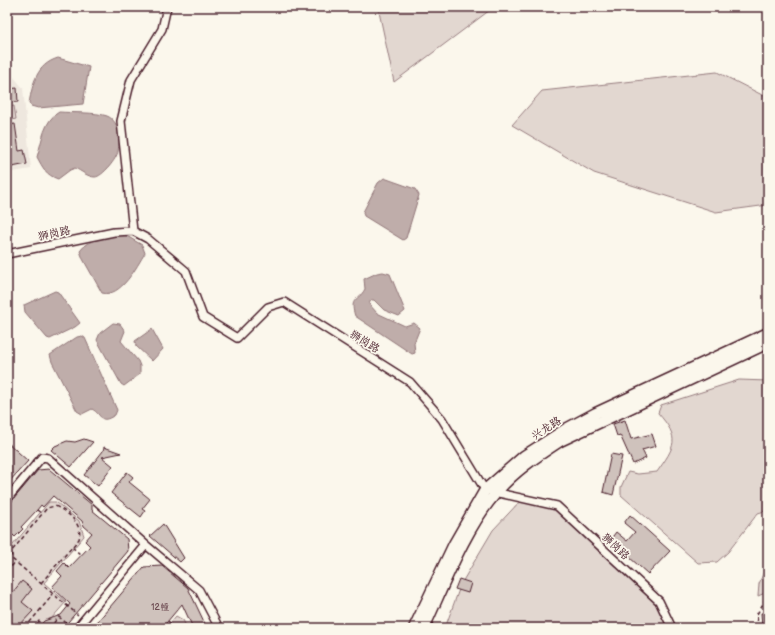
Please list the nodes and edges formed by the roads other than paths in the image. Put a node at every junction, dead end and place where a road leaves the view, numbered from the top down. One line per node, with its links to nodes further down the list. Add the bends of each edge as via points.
1 (167, 7): 2 (street, via 162,30 131,80 121,121)
2 (133, 231): 3 (street, 狮岗路, via 114,232); 6 (street, 狮岗路, via 148,239 186,271 203,317 237,338 268,307 284,302 410,382 442,419)
3 (7, 254)
4 (768, 333): 6 (main road, 兴龙路, via 566,429 524,456)
5 (768, 343): 7 (main road, 兴龙路, via 560,441 529,461)
6 (485, 490): 7 (street, 狮岗路); 12 (main road, 兴龙路, via 454,544)
7 (496, 493): 13 (main road, 兴龙路, via 462,548); 14 (street, 狮岗路, via 557,506 659,601)
8 (7, 499): 9 (street, via 45,456)
9 (146, 545): 10 (street); 11 (street, via 199,590)
10 (77, 628)
11 (219, 628)
12 (414, 628)
13 (424, 628)
14 (672, 628)

